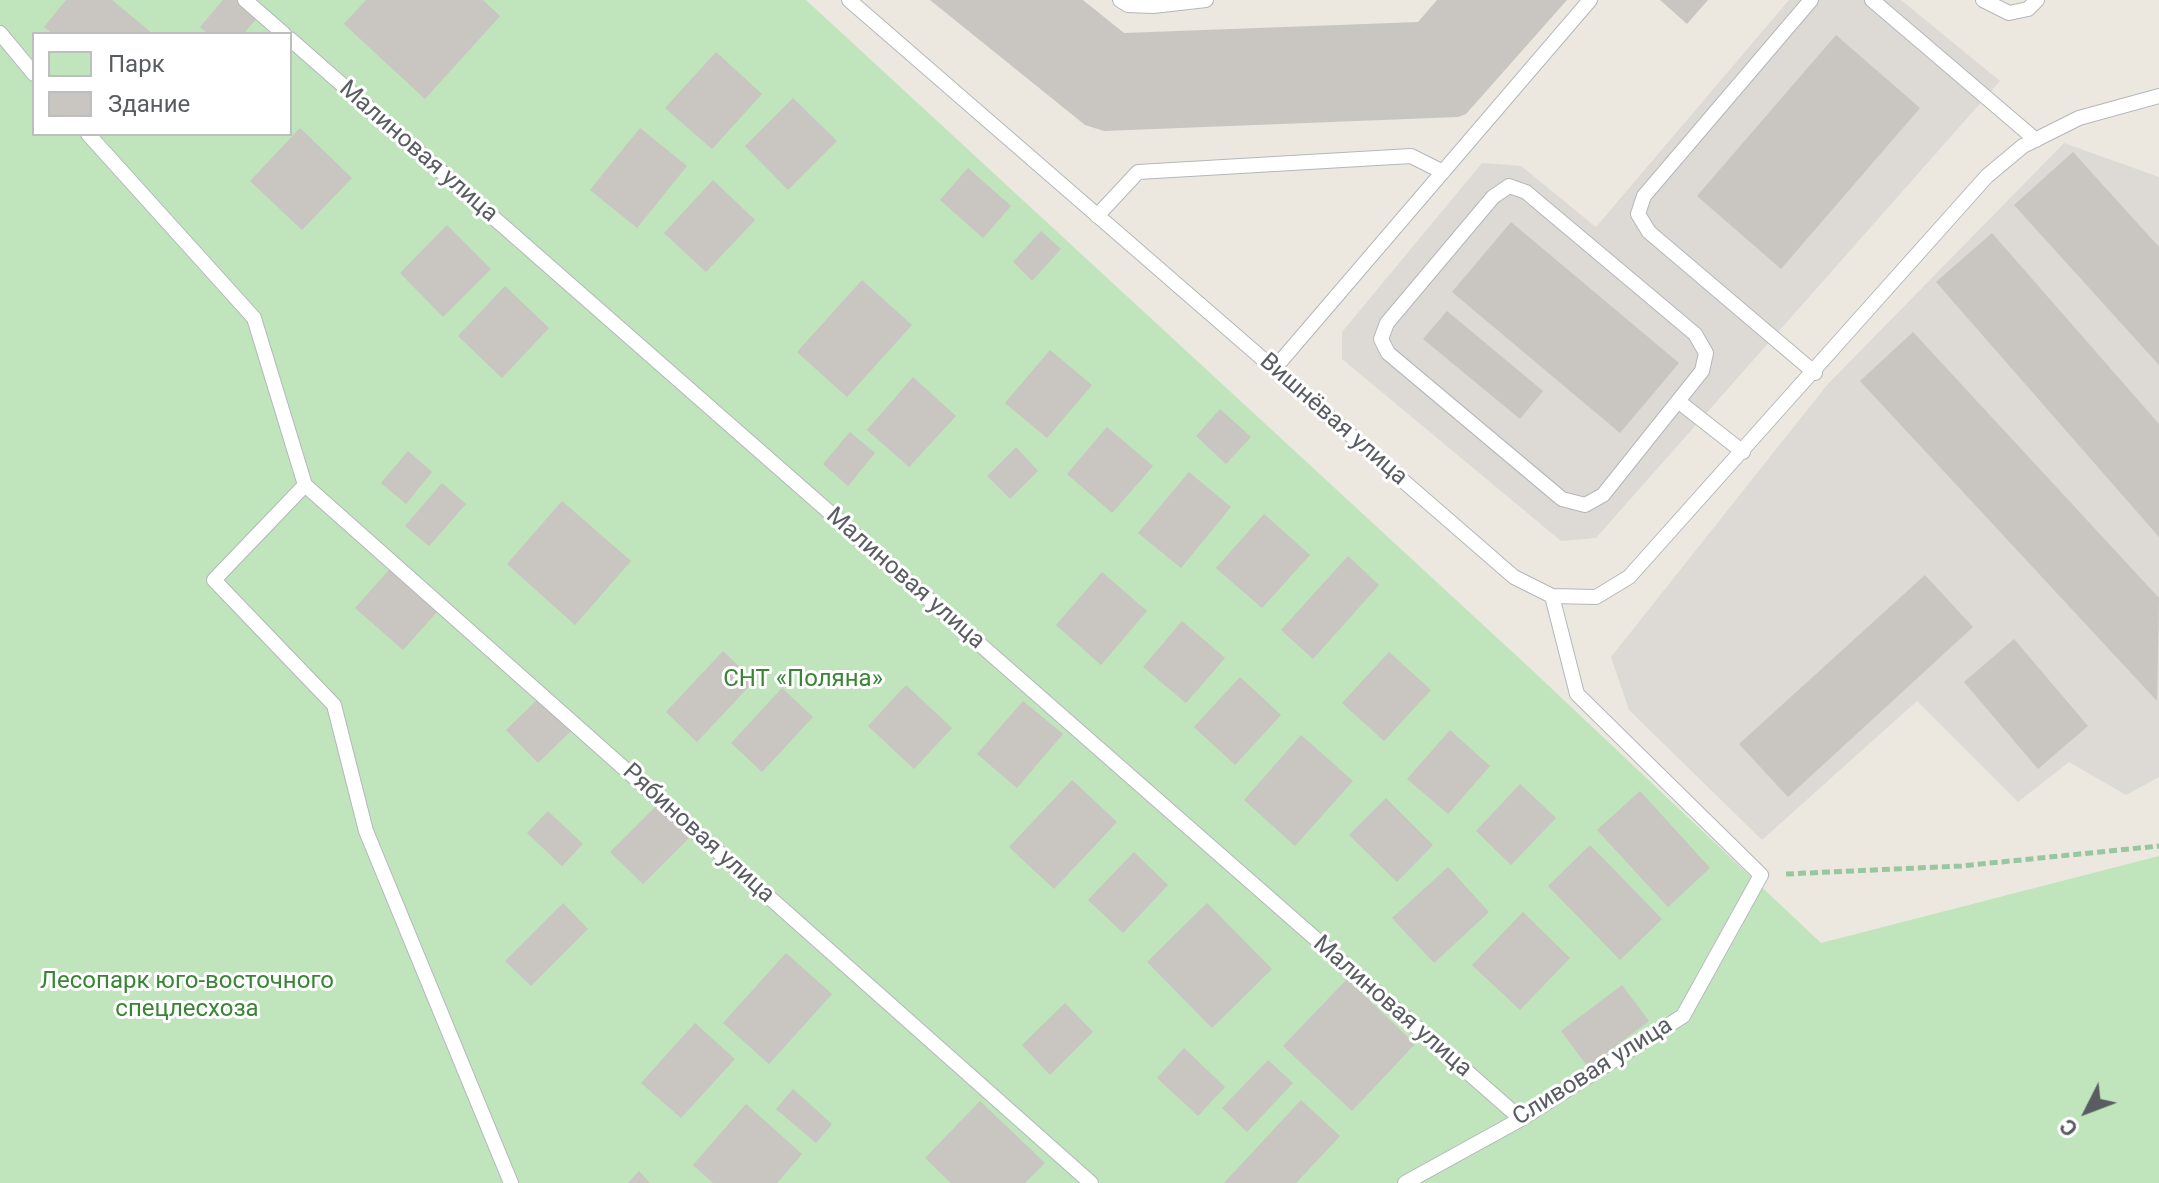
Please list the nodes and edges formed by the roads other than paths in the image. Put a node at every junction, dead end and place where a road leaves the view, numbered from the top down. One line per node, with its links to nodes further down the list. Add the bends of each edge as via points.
1 (245, 0): 10 (lane)
2 (849, 0): 18 (lane, Вишнёвая улица)
3 (1120, 0): 4 (lane, via 1153,6)
4 (1206, 0)
5 (1811, 0): 20 (lane, via 1644,196 1638,214 1649,232)
6 (1872, 0): 16 (lane)
7 (1983, 0): 8 (lane, via 2009,13 2028,9)
8 (2037, 0)
9 (1589, 1): 17 (lane)
10 (282, 32)
11 (0, 33): 13 (lane)
12 (292, 41): 25 (lane, Малиновая улица)
13 (32, 72)
14 (2159, 96): 16 (lane, via 2079,118)
15 (90, 136): 23 (lane, via 254,318)
16 (2036, 140): 20 (lane, via 1987,176)
17 (1443, 172): 18 (lane, via 1411,156 1138,172); 19 (lane)
18 (1097, 216): 19 (lane, Вишнёвая улица)
19 (1274, 369): 24 (lane, Вишнёвая улица, via 1514,577)
20 (1815, 373): 22 (lane)
21 (1678, 401): 21 (lane, via 1702,371 1706,353 1695,334 1526,192 1509,186 1493,197 1387,323 1381,339 1388,353 1562,499 1585,505 1603,495); 22 (lane)
22 (1743, 452): 24 (lane, via 1629,577 1596,597)
23 (305, 485): 26 (lane, via 214,580 334,705 366,831); 27 (lane, Рябиновая улица)
24 (1552, 596): 25 (lane, Сливовая улица, via 1577,694 1761,875 1683,1016)
25 (1521, 1119): 28 (lane, Сливовая улица)
26 (511, 1183)
27 (1091, 1183)
28 (1405, 1183)

